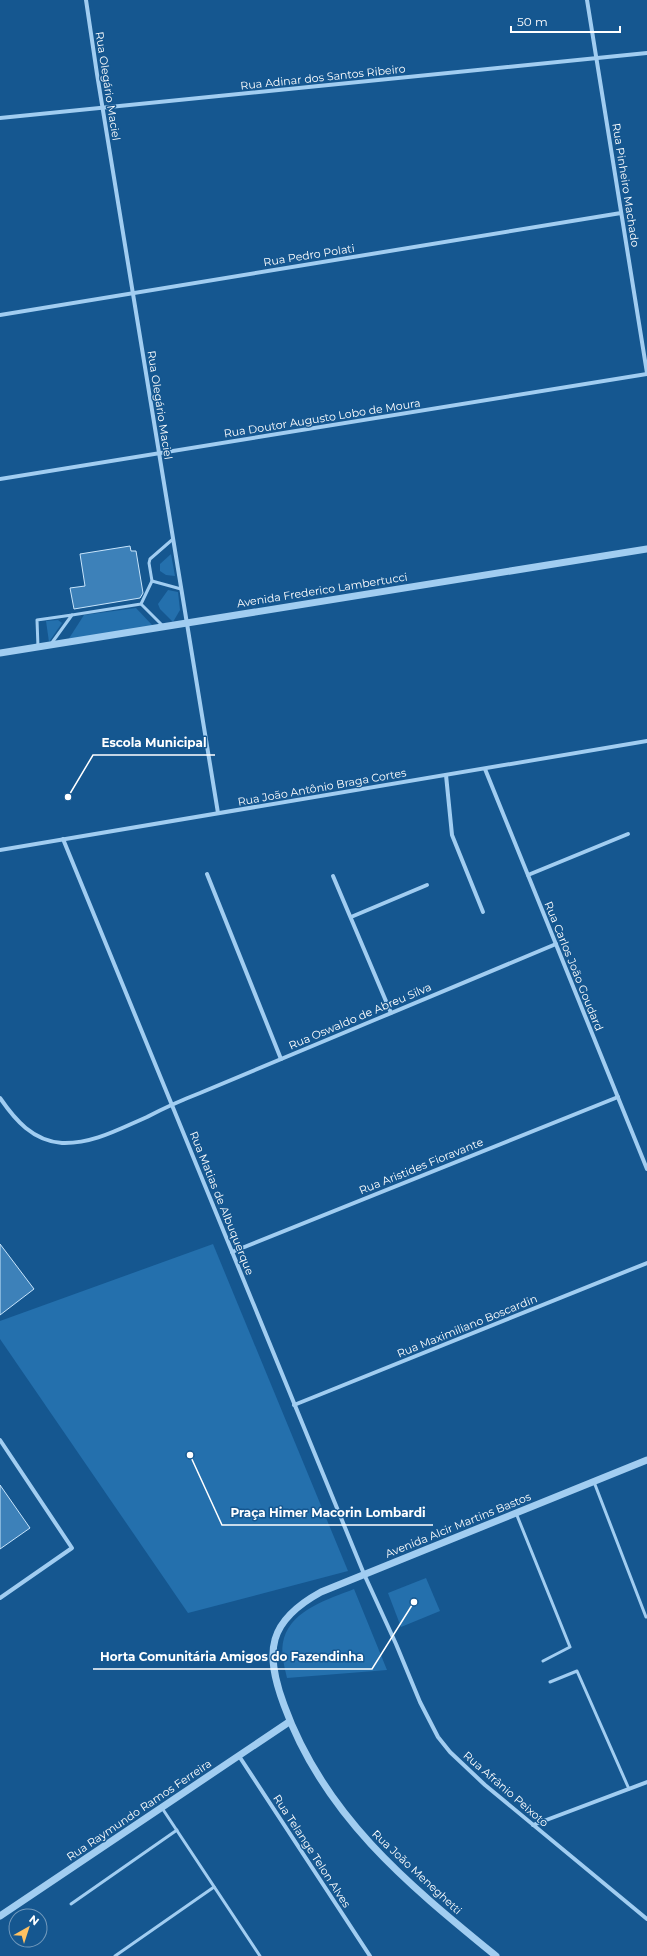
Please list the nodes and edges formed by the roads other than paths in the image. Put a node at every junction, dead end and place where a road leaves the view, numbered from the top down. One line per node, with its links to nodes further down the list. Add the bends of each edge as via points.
1 (86, 0): 5 (street, Rua Olegário Maciel)
2 (587, 0): 4 (street, Rua Pinheiro Machado)
3 (647, 53): 4 (street, Rua Adinar dos Santos Ribeiro)
4 (596, 58): 5 (street, Rua Adinar dos Santos Ribeiro); 7 (street, Rua Pinheiro Machado)
5 (102, 108): 6 (street, Rua Adinar dos Santos Ribeiro); 8 (street, Rua Olegário Maciel)
6 (0, 118)
7 (621, 213): 8 (street, Rua Pedro Polati); 10 (street, Rua Pinheiro Machado)
8 (133, 293): 9 (street, Rua Pedro Polati); 11 (street, Rua Olegário Maciel)
9 (0, 315)
10 (647, 374): 11 (street, Rua Doutor Augusto Lobo de Moura)
11 (159, 454): 12 (street, Rua Doutor Augusto Lobo de Moura); 13 (street, Rua Olegário Maciel)
12 (0, 479)
13 (173, 539): 15 (lane, via 150,559); 16 (street, Rua Olegário Maciel)
14 (647, 549): 19 (street, Avenida Frederico Lambertucci)
15 (152, 581): 16 (lane); 17 (lane)
16 (181, 589): 19 (street, Rua Olegário Maciel)
17 (141, 604): 18 (lane); 20 (lane)
18 (72, 615): 21 (lane); 22 (lane, via 38,619)
19 (187, 623): 20 (street, Avenida Frederico Lambertucci); 27 (street, Rua Olegário Maciel)
20 (163, 627): 21 (street, Avenida Frederico Lambertucci)
21 (50, 645): 22 (street, Avenida Frederico Lambertucci)
22 (38, 647): 23 (street, Avenida Frederico Lambertucci)
23 (0, 653)
24 (647, 742): 25 (street, Rua João Antônio Braga Cortes)
25 (485, 769): 26 (street, Rua João Antônio Braga Cortes); 32 (street, Rua Carlos João Goudard)
26 (446, 775): 27 (street, Rua João Antônio Braga Cortes); 35 (street, via 452,835)
27 (218, 813): 29 (street, Rua João Antônio Braga Cortes)
28 (628, 834): 32 (street)
29 (63, 839): 30 (street, Rua João Antônio Braga Cortes); 42 (street, Rua Matias de Albuquerque)
30 (0, 850)
31 (206, 874): 39 (street)
32 (528, 875): 37 (street, Rua Carlos João Goudard)
33 (333, 876): 36 (street)
34 (427, 886): 36 (street)
35 (483, 912)
36 (350, 917): 38 (street)
37 (556, 944): 38 (street, Rua Oswaldo de Abreu Silva); 40 (street, Rua Carlos João Goudard)
38 (391, 1013): 39 (street, Rua Oswaldo de Abreu Silva)
39 (281, 1059): 42 (street, Rua Oswaldo de Abreu Silva)
40 (618, 1097): 43 (street, Rua Carlos João Goudard); 44 (street, Rua Aristides Fioravante)
41 (0, 1098): 42 (street, Rua Oswaldo de Abreu Silva, via 23,1127 49,1141 62,1143 96,1139)
42 (172, 1105): 44 (street, Rua Matias de Albuquerque)
43 (647, 1169)
44 (232, 1252): 46 (street, Rua Matias de Albuquerque)
45 (647, 1263): 46 (street, Rua Maximiliano Boscardin)
46 (294, 1405): 51 (street, Rua Matias de Albuquerque)
47 (0, 1440): 52 (street, via 72,1548)
48 (647, 1460): 49 (street, Avenida Alcir Martins Bastos)
49 (594, 1482): 50 (street, Avenida Alcir Martins Bastos); 53 (lane)
50 (516, 1513): 51 (street, Avenida Alcir Martins Bastos); 55 (lane, via 570,1647)
51 (364, 1574): 54 (street, Avenida Alcir Martins Bastos, via 311,1598); 62 (street, Rua Afrânio Peixoto, via 438,1737 466,1768)
52 (0, 1598)
53 (646, 1618)
54 (283, 1620): 57 (street, Rua João Meneghetti, via 273,1644 272,1660 277,1686)
55 (543, 1661)
56 (550, 1682): 60 (lane, via 577,1672)
57 (290, 1722): 58 (street, Rua Raymundo Ramos Ferreira); 71 (street, Rua João Meneghetti, via 310,1764 355,1828 424,1896)
58 (239, 1756): 61 (street, Rua Raymundo Ramos Ferreira); 70 (street, Rua Telange Telon Alves)
59 (647, 1782): 60 (street)
60 (629, 1790): 62 (street)
61 (162, 1808): 63 (lane); 66 (street, Rua Raymundo Ramos Ferreira)
62 (533, 1825): 67 (street, Rua Afrânio Peixoto)
63 (177, 1830): 64 (lane); 65 (lane)
64 (214, 1887): 68 (lane); 69 (lane)
65 (71, 1904)
66 (0, 1916)
67 (647, 1919)
68 (115, 1956)
69 (260, 1956)
70 (370, 1956)
71 (496, 1956)

